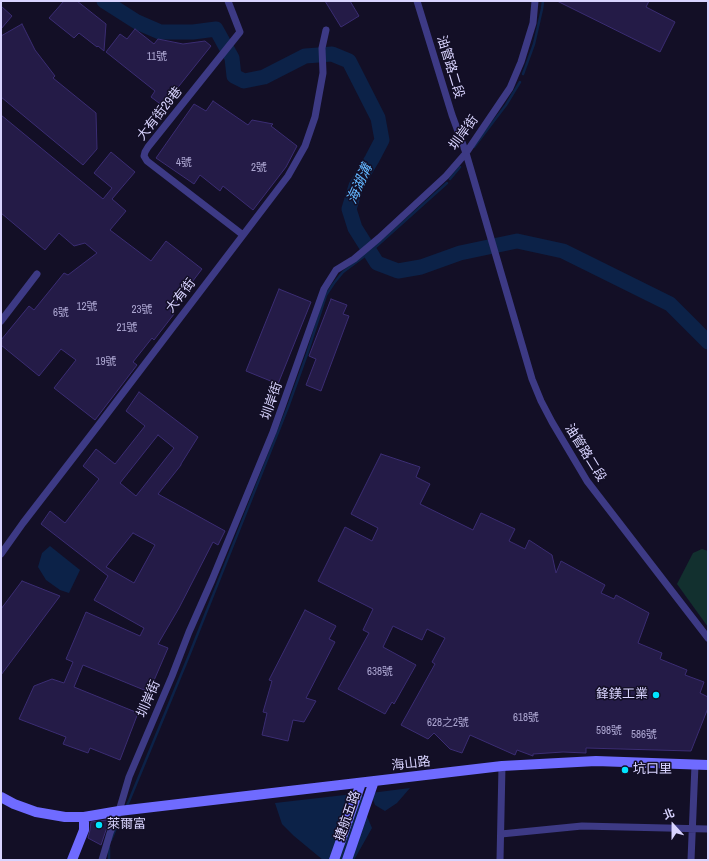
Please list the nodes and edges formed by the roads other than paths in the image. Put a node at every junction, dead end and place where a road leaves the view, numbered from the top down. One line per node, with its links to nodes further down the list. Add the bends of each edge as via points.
1 (228, 1): 6 (street, 大有街29巷, via 240,32 148,146 144,156 147,161)
2 (417, 1): 5 (street, 油管路二段)
3 (535, 1): 5 (street, 圳岸街, via 533,23 510,88)
4 (326, 30): 6 (street, 大有街, via 322,48 323,73 315,117 305,146 288,176)
5 (466, 153): 10 (street, 油管路二段, via 532,379 541,401 590,484); 17 (street, 圳岸街, via 446,176 379,238 336,270 324,289 273,432 128,777)
6 (243, 236): 9 (street, 大有街)
7 (37, 274): 8 (street)
8 (1, 321)
9 (1, 554)
10 (708, 638)
11 (695, 765): 12 (main road, 海山路); 13 (main road, 海山路, via 596,761); 19 (street)
12 (708, 765)
13 (502, 766): 14 (main road, 海山路); 21 (street)
14 (374, 781): 15 (main road, 海山路); 25 (main road, 捷航五路)
15 (360, 783): 17 (main road, 海山路); 24 (main road, 捷航五路)
16 (1, 797): 18 (main road, 海山路, via 36,812)
17 (119, 811): 18 (main road, 海山路); 23 (street, 圳岸街)
18 (84, 817): 22 (main road, via 84,830)
19 (692, 828): 20 (street); 21 (street, via 582,826); 27 (street)
20 (708, 829)
21 (501, 834): 26 (street)
22 (72, 860)
23 (102, 860)
24 (334, 860)
25 (347, 860)
26 (500, 860)
27 (691, 860)

